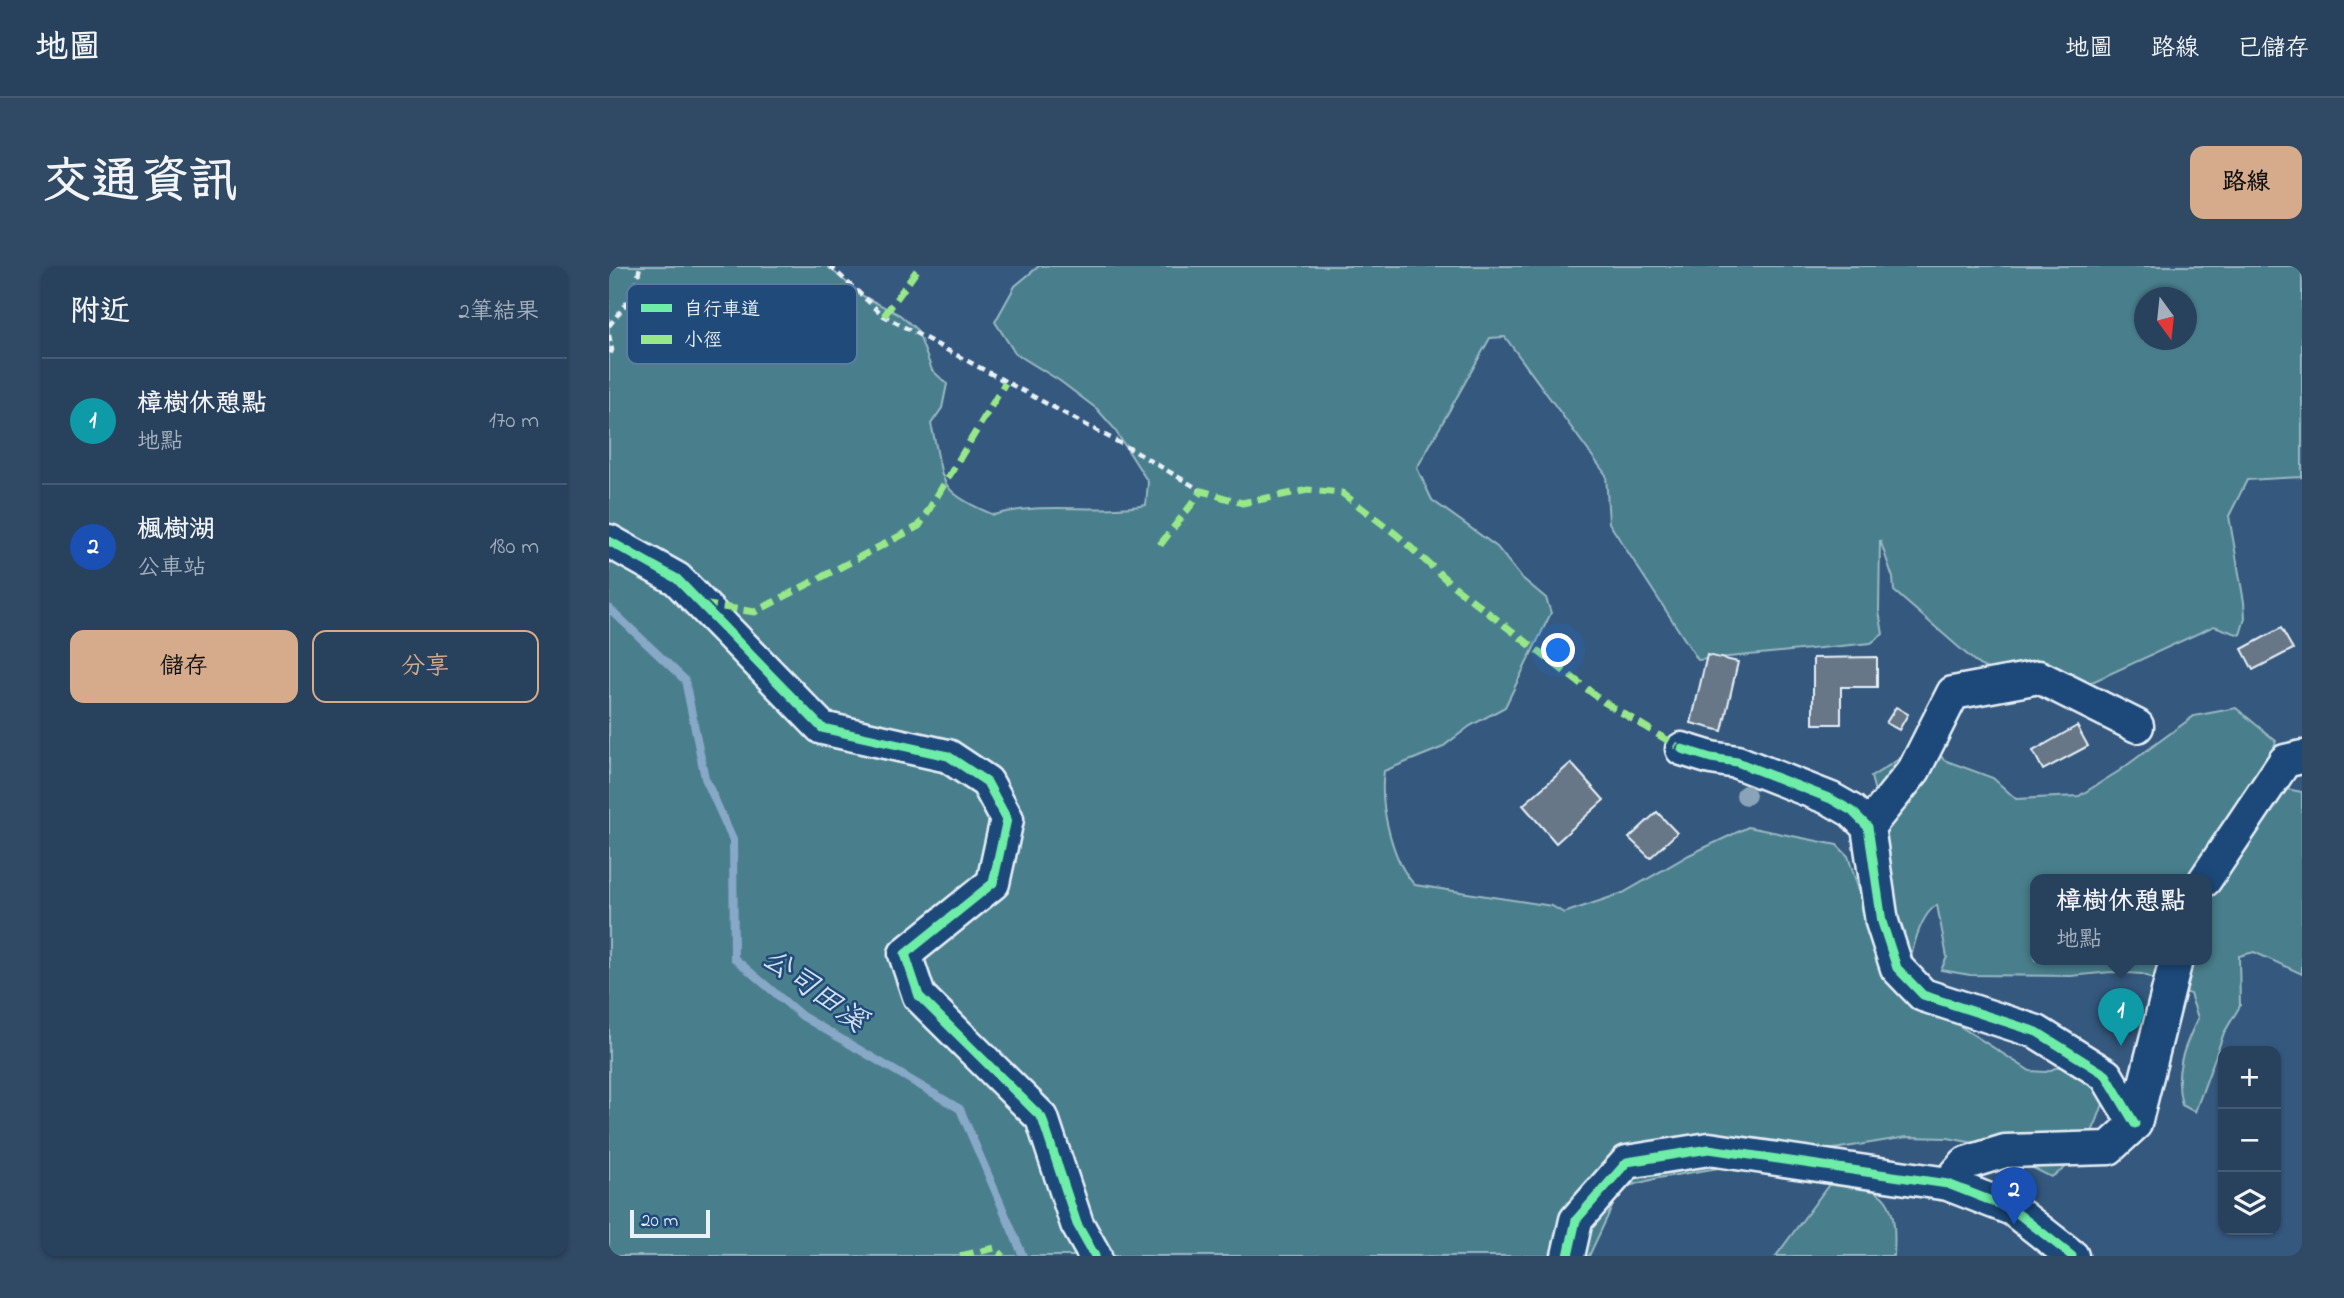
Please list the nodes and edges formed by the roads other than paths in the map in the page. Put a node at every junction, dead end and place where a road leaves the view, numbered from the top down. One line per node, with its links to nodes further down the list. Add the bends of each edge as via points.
1 (609, 541): 10 (street, via 677,579 822,728 949,756 987,782 1007,819 993,883 905,954 919,996 1042,1118 1077,1223)
2 (2137, 726): 5 (street, via 2039,677 1953,694 1914,771)
3 (1682, 749): 5 (street, via 1737,762 1831,799)
4 (2302, 757): 6 (street, via 2285,761)
5 (1868, 827): 8 (street, via 1882,922 1897,968 1923,995 2037,1032 2106,1075)
6 (2209, 874)
7 (2175, 965): 8 (street)
8 (2135, 1124): 9 (street, via 2109,1148 2005,1151 1966,1163)
9 (1948, 1184): 11 (street, via 1709,1149 1627,1162 1576,1220); 12 (street, via 2012,1209)
10 (1095, 1256)
11 (1568, 1256)
12 (2072, 1256)

